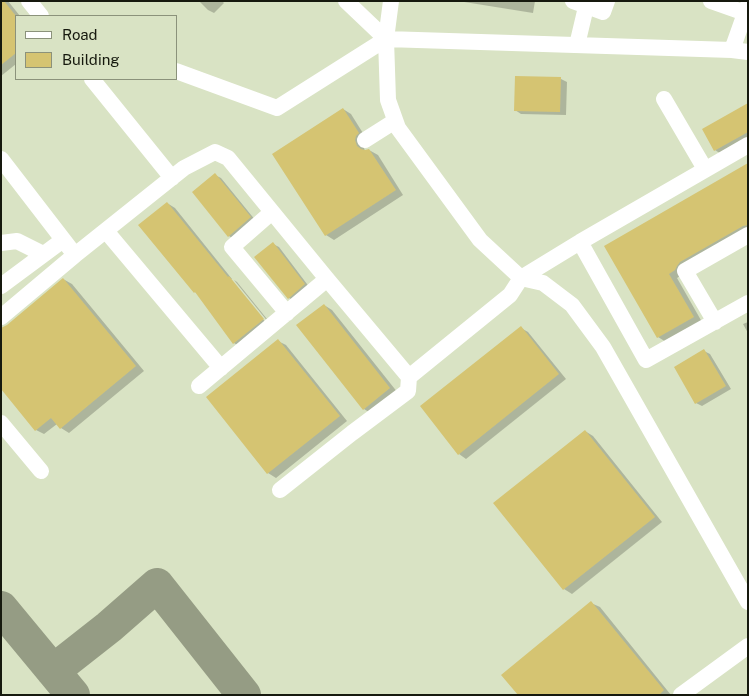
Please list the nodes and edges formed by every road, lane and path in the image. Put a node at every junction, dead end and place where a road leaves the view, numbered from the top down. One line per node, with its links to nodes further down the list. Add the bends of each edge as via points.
1 (29, 1): 8 (street)
2 (346, 1): 9 (street)
3 (390, 1): 9 (street)
4 (607, 1): 6 (street, via 603,12)
5 (711, 1): 7 (street)
6 (580, 4): 10 (street)
7 (746, 9): 11 (street)
8 (40, 15)
9 (386, 39): 10 (street); 12 (street, via 277,108); 15 (street, via 388,100)
10 (577, 45): 11 (street)
11 (740, 51)
12 (178, 72)
13 (93, 80): 20 (street)
14 (664, 99): 19 (street)
15 (395, 121): 16 (street); 29 (street, via 480,240)
16 (365, 140)
17 (748, 145): 19 (street)
18 (1, 159): 24 (street)
19 (706, 169): 25 (street)
20 (172, 178): 21 (street, via 184,168 216,152 228,158); 22 (street)
21 (272, 212): 30 (street); 33 (street, via 232,247)
22 (106, 231): 28 (street); 36 (street)
23 (748, 235): 35 (street, via 685,271)
24 (63, 240): 27 (street); 28 (street)
25 (580, 242): 29 (street); 35 (street, via 646,360)
26 (1, 243): 27 (street, via 17,241)
27 (43, 254): 31 (street)
28 (75, 255): 34 (street)
29 (521, 278): 37 (street, via 510,295); 42 (street, via 543,283 572,305 603,347)
30 (327, 279): 33 (street); 37 (street)
31 (1, 286)
32 (748, 303): 35 (street)
33 (287, 313): 36 (street)
34 (1, 317)
35 (716, 322)
36 (221, 368): 38 (street)
37 (409, 377): 41 (street, via 408,391)
38 (199, 386)
39 (1, 423): 40 (street)
40 (41, 471)
41 (280, 490)
42 (748, 602)
43 (748, 646): 44 (street)
44 (698, 690): 45 (street)
45 (681, 695)

